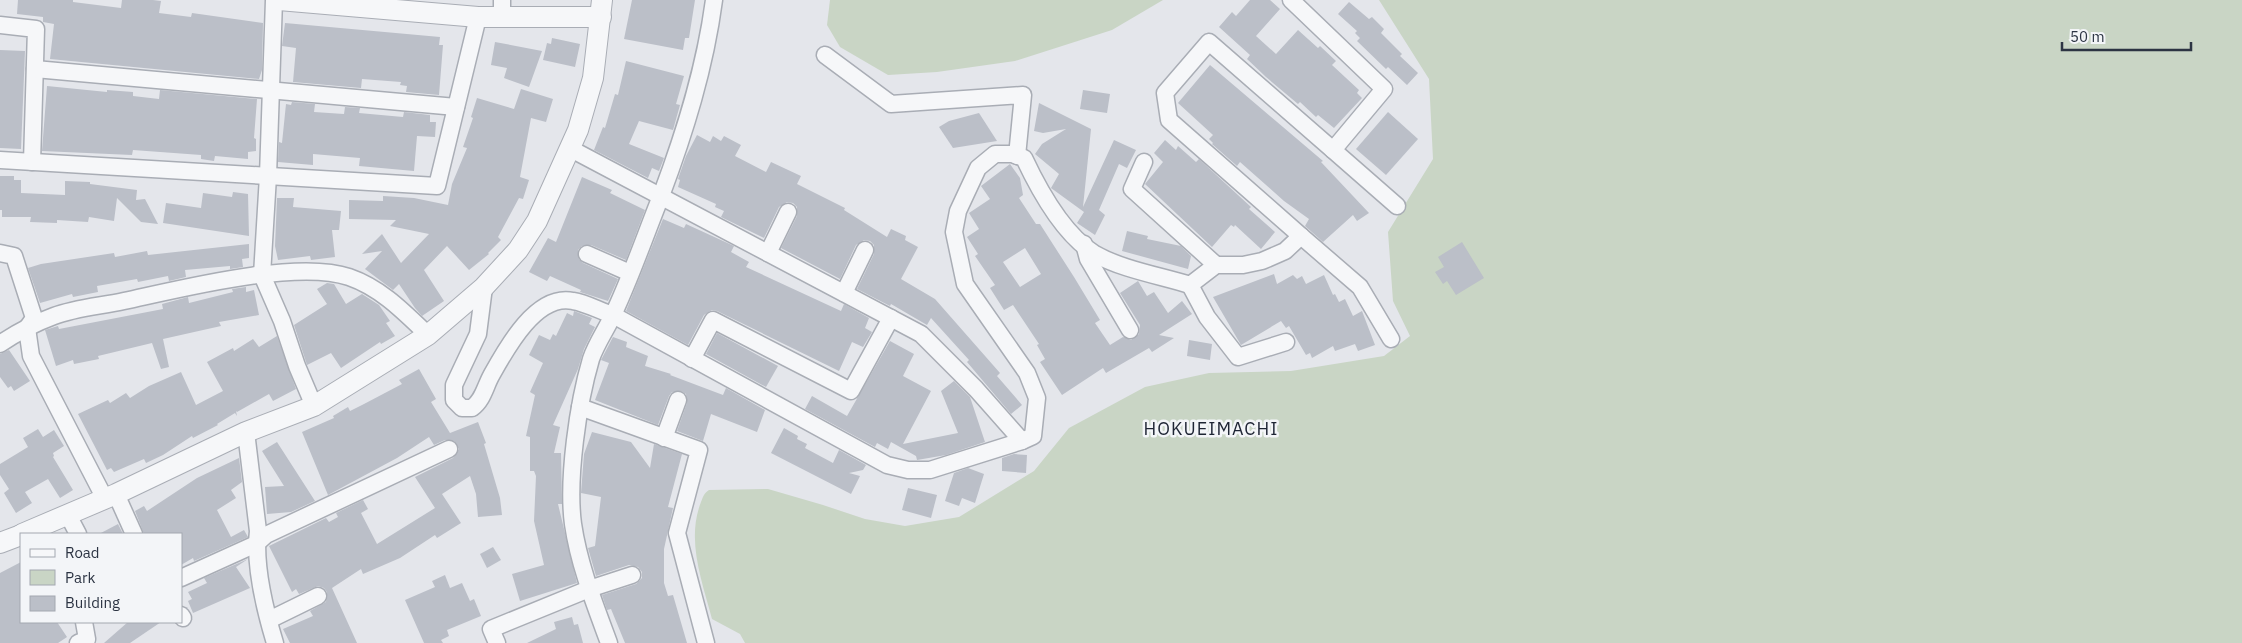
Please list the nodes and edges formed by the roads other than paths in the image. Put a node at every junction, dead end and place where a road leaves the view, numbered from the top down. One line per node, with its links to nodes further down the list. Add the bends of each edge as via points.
1 (274, 0): 11 (street)
2 (279, 0): 7 (street)
3 (714, 0): 20 (street, via 697,90)
4 (1291, 0): 14 (street, via 1384,89)
5 (502, 8): 6 (street); 7 (street)
6 (601, 9): 13 (street, via 593,78)
7 (478, 16): 12 (street)
8 (0, 25): 10 (street, via 36,29)
9 (825, 55): 15 (street, via 891,104 1023,95)
10 (35, 69): 11 (street); 17 (street)
11 (271, 90): 12 (street); 19 (street)
12 (456, 107): 19 (street, via 437,186)
13 (570, 149): 20 (street); 33 (street, via 537,221 518,250)
14 (1333, 150): 21 (street); 23 (street, via 1209,42 1165,93 1169,120)
15 (1017, 156): 24 (street, via 1024,158 1040,191); 49 (street, via 994,154 978,168 958,211 954,232 965,284 1027,373 1037,398 1033,436)
16 (0, 160): 17 (street)
17 (32, 162): 19 (street)
18 (1144, 162): 29 (street, via 1132,188)
19 (268, 176): 31 (street)
20 (661, 196): 27 (street); 30 (street)
21 (1396, 206)
22 (788, 212): 27 (street)
23 (1301, 236): 29 (street, via 1285,252 1262,261 1243,266); 40 (street, via 1360,287)
24 (1084, 244): 32 (street, via 1094,253 1123,265); 38 (street, via 1088,259)
25 (865, 250): 34 (street)
26 (0, 253): 37 (street, via 14,256 34,318)
27 (768, 253): 34 (street)
28 (587, 254): 30 (street)
29 (1216, 265): 32 (street)
30 (630, 273): 35 (street)
31 (262, 276): 37 (street, via 55,315); 39 (street, via 310,271 349,277 371,286); 45 (street)
32 (1190, 285): 41 (street, via 1207,317 1238,357)
33 (484, 287): 35 (street, via 478,334 454,385 454,400 466,409 479,402 504,352 527,321 543,307 559,300 573,301); 39 (street)
34 (844, 293): 36 (street)
35 (612, 315): 43 (street); 46 (street, via 592,359)
36 (891, 318): 43 (street, via 851,391 713,320); 49 (street, via 922,334)
37 (26, 328): 42 (street); 51 (street, via 31,356)
38 (1130, 330)
39 (428, 335): 45 (street)
40 (1391, 340)
41 (1286, 342)
42 (0, 344)
43 (692, 358): 49 (street, via 867,455 901,468 930,470)
44 (678, 400): 48 (street)
45 (314, 406): 47 (street)
46 (580, 407): 48 (street); 61 (street, via 573,468 573,524)
47 (246, 432): 51 (street); 58 (street, via 258,531)
48 (664, 438): 69 (street, via 699,450 677,533)
49 (1022, 441)
50 (449, 449): 58 (street, via 266,535)
51 (111, 497): 52 (street); 55 (street)
52 (68, 515): 53 (street); 54 (street)
53 (24, 533)
54 (77, 533)
55 (133, 533)
56 (20, 535): 57 (street)
57 (0, 544)
58 (256, 544): 60 (street); 63 (street)
59 (632, 575): 61 (street)
60 (182, 578)
61 (589, 589): 67 (street, via 491,629); 68 (street)
62 (318, 596): 63 (street)
63 (269, 620): 66 (street)
64 (84, 623): 65 (street, via 87,639)
65 (78, 643)
66 (275, 643)
67 (497, 643)
68 (609, 643)
69 (706, 643)

